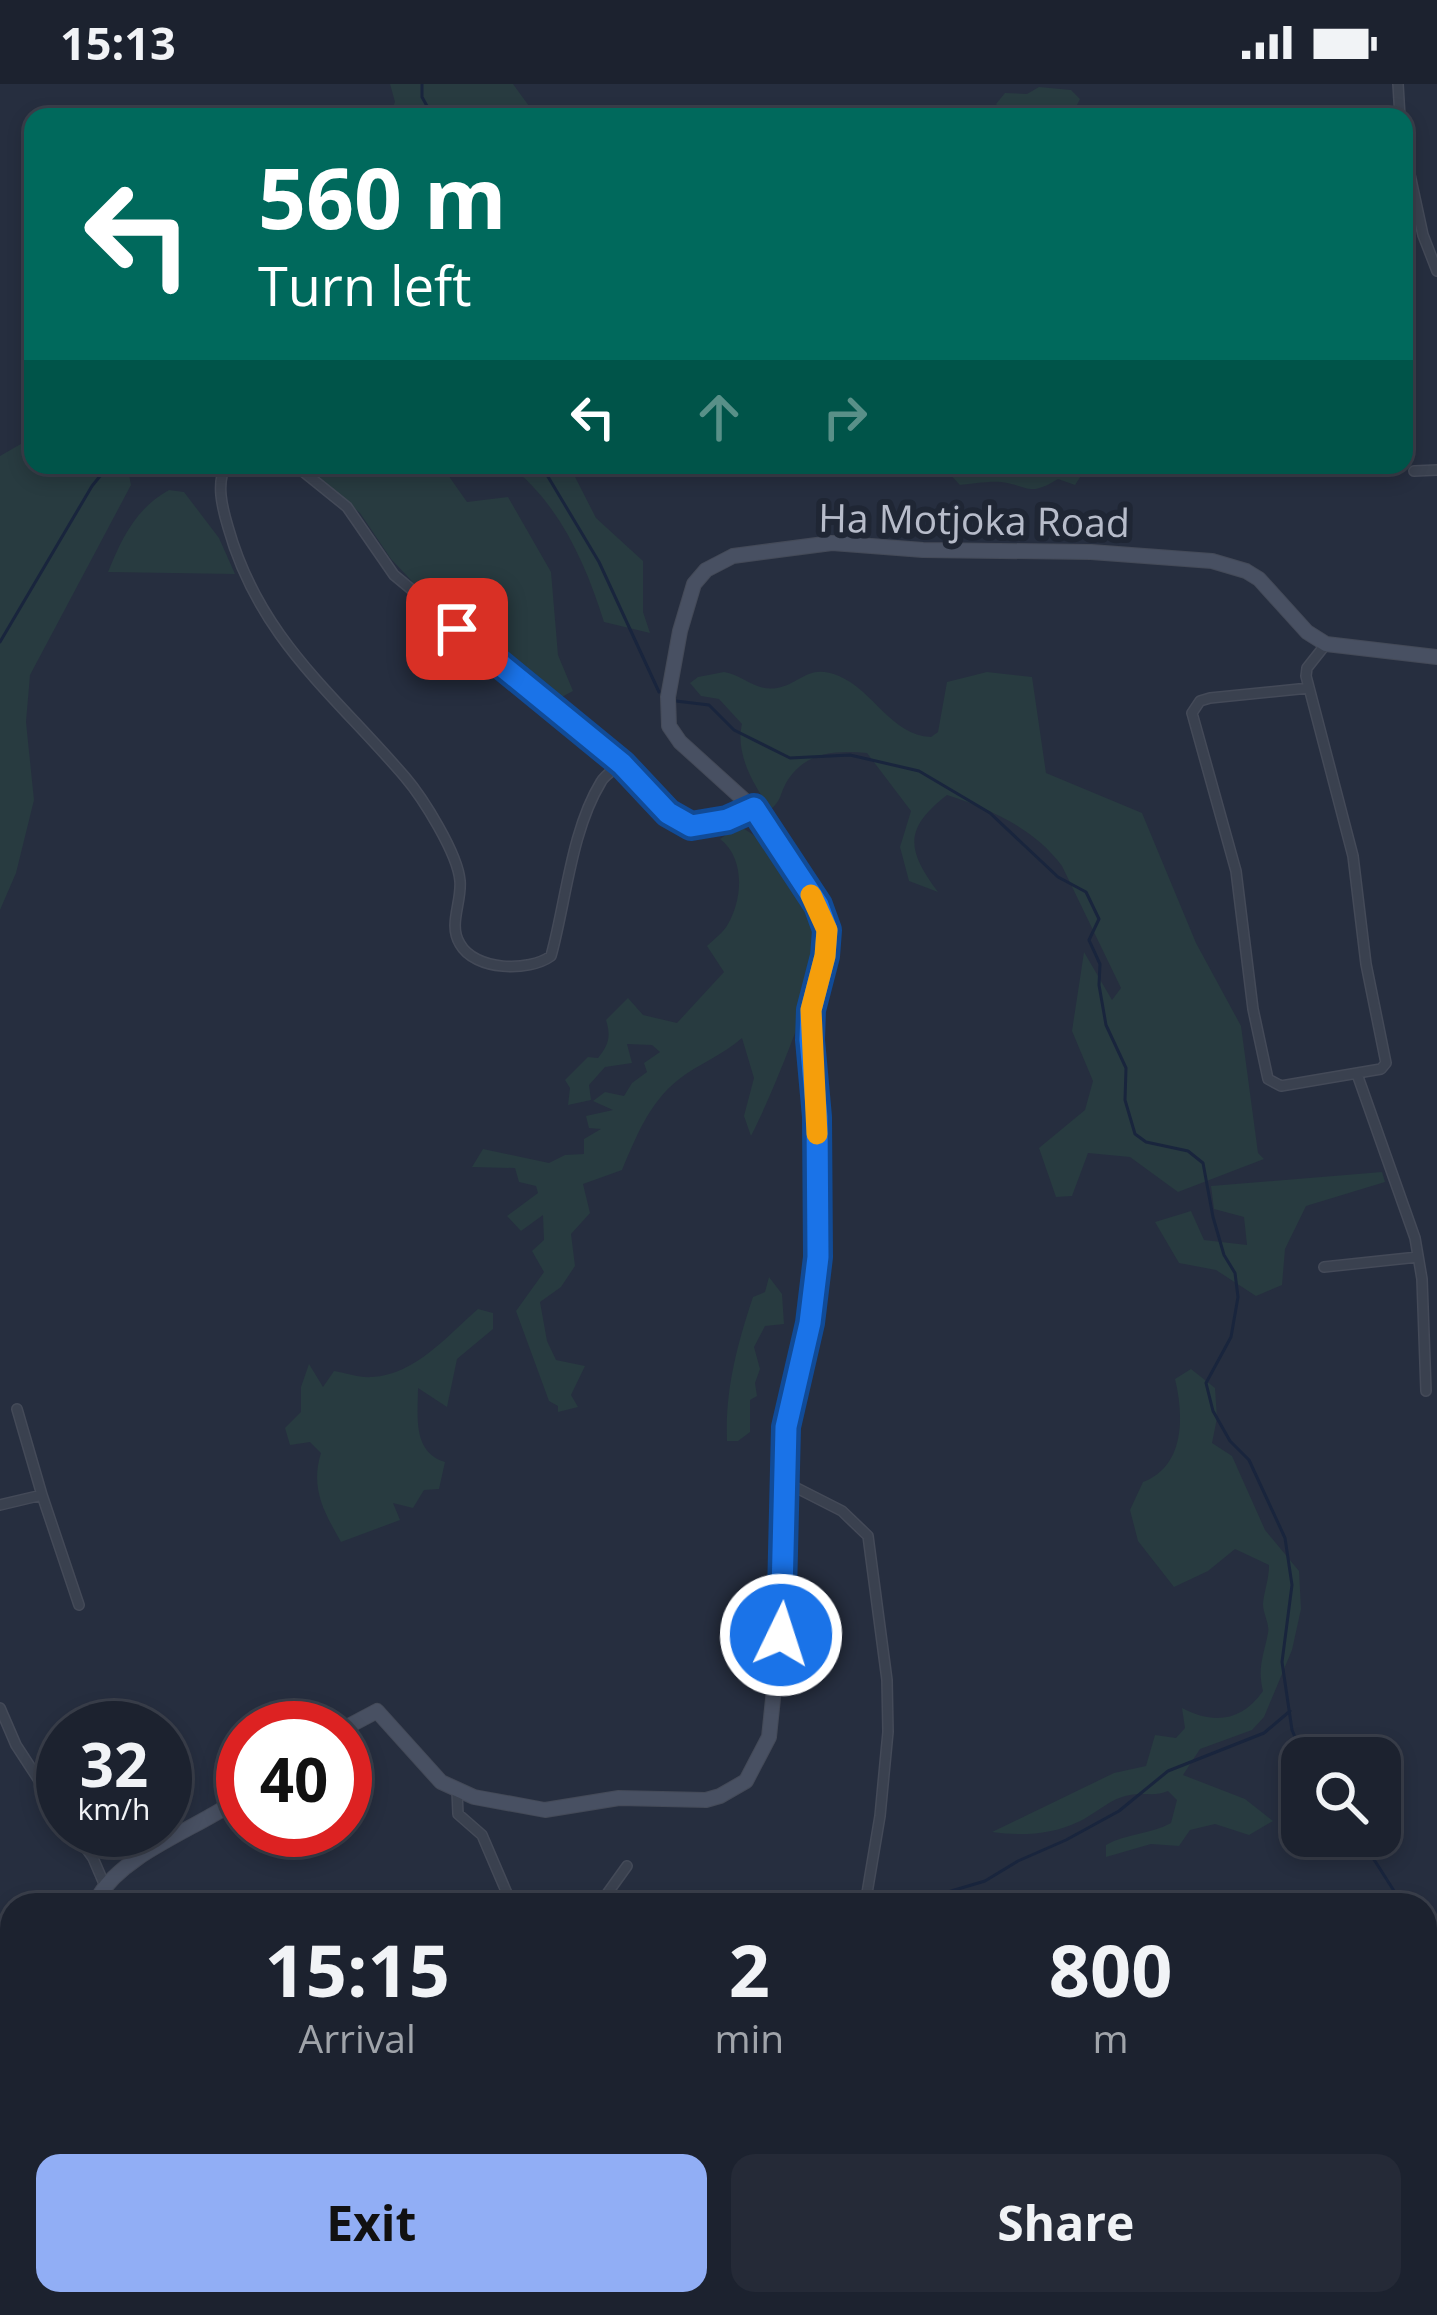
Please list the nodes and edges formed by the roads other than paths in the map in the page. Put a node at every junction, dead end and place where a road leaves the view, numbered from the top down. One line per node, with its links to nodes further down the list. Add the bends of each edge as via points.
1 (1413, 189): 2 (street)
2 (1437, 271)
3 (1437, 470): 4 (street)
4 (1414, 471)
5 (221, 474): 10 (street, via 240,570 276,632 405,778 441,831 460,879 460,946 500,966 551,956 584,822 602,778)
6 (306, 474): 10 (street, via 346,508 394,575)
7 (1326, 644): 8 (street); 9 (street, via 1307,668); 11 (street, Ha Motjoka Road, via 1259,580 1212,561 832,543 734,556 706,570 686,605 669,726)
8 (1437, 657)
9 (1309, 688): 12 (street, via 1353,856 1386,1063); 12 (street, via 1210,698 1194,706 1193,723 1236,871 1268,1079 1281,1086)
10 (622, 764): 11 (street, via 691,826)
11 (754, 808): 19 (street, Ha Motjoka Road, via 827,930 810,1025 818,1257)
12 (1358, 1074): 13 (street)
13 (1418, 1257): 14 (street); 16 (street)
14 (1324, 1267)
15 (1437, 1287): 16 (street)
16 (1422, 1288): 17 (street)
17 (1426, 1391)
18 (17, 1409): 20 (street)
19 (783, 1481): 26 (street, Ha Motjoka Road, via 779,1658 769,1737 746,1781 706,1800 619,1798 544,1810); 34 (street, via 842,1511 868,1536 888,1732)
20 (42, 1495): 21 (street); 22 (street)
21 (0, 1505)
22 (80, 1604)
23 (0, 1708): 25 (street)
24 (372, 1714): 26 (street, Ha Motjoka Road)
25 (36, 1776)
26 (457, 1791): 32 (street, via 458,1814 482,1835)
27 (216, 1816): 30 (street)
28 (92, 1857): 30 (street)
29 (627, 1866): 33 (street)
30 (105, 1886): 31 (street)
31 (101, 1893)
32 (507, 1893)
33 (608, 1893)
34 (867, 1893)

